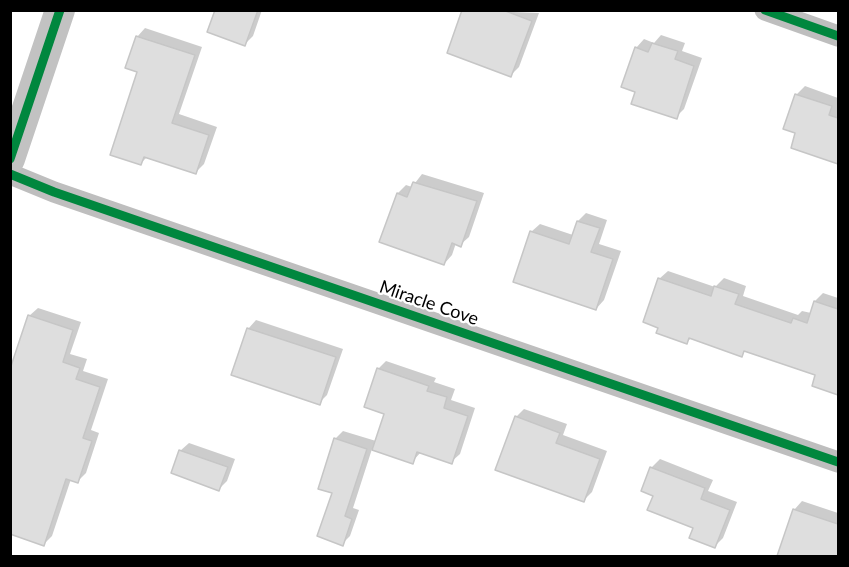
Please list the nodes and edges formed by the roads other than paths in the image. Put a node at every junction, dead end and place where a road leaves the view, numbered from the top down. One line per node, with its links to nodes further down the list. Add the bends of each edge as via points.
1 (60, 10): 4 (street)
2 (765, 10): 3 (street)
3 (838, 36)
4 (10, 159)
5 (10, 174): 6 (street, Miracle Cove)
6 (838, 462)

